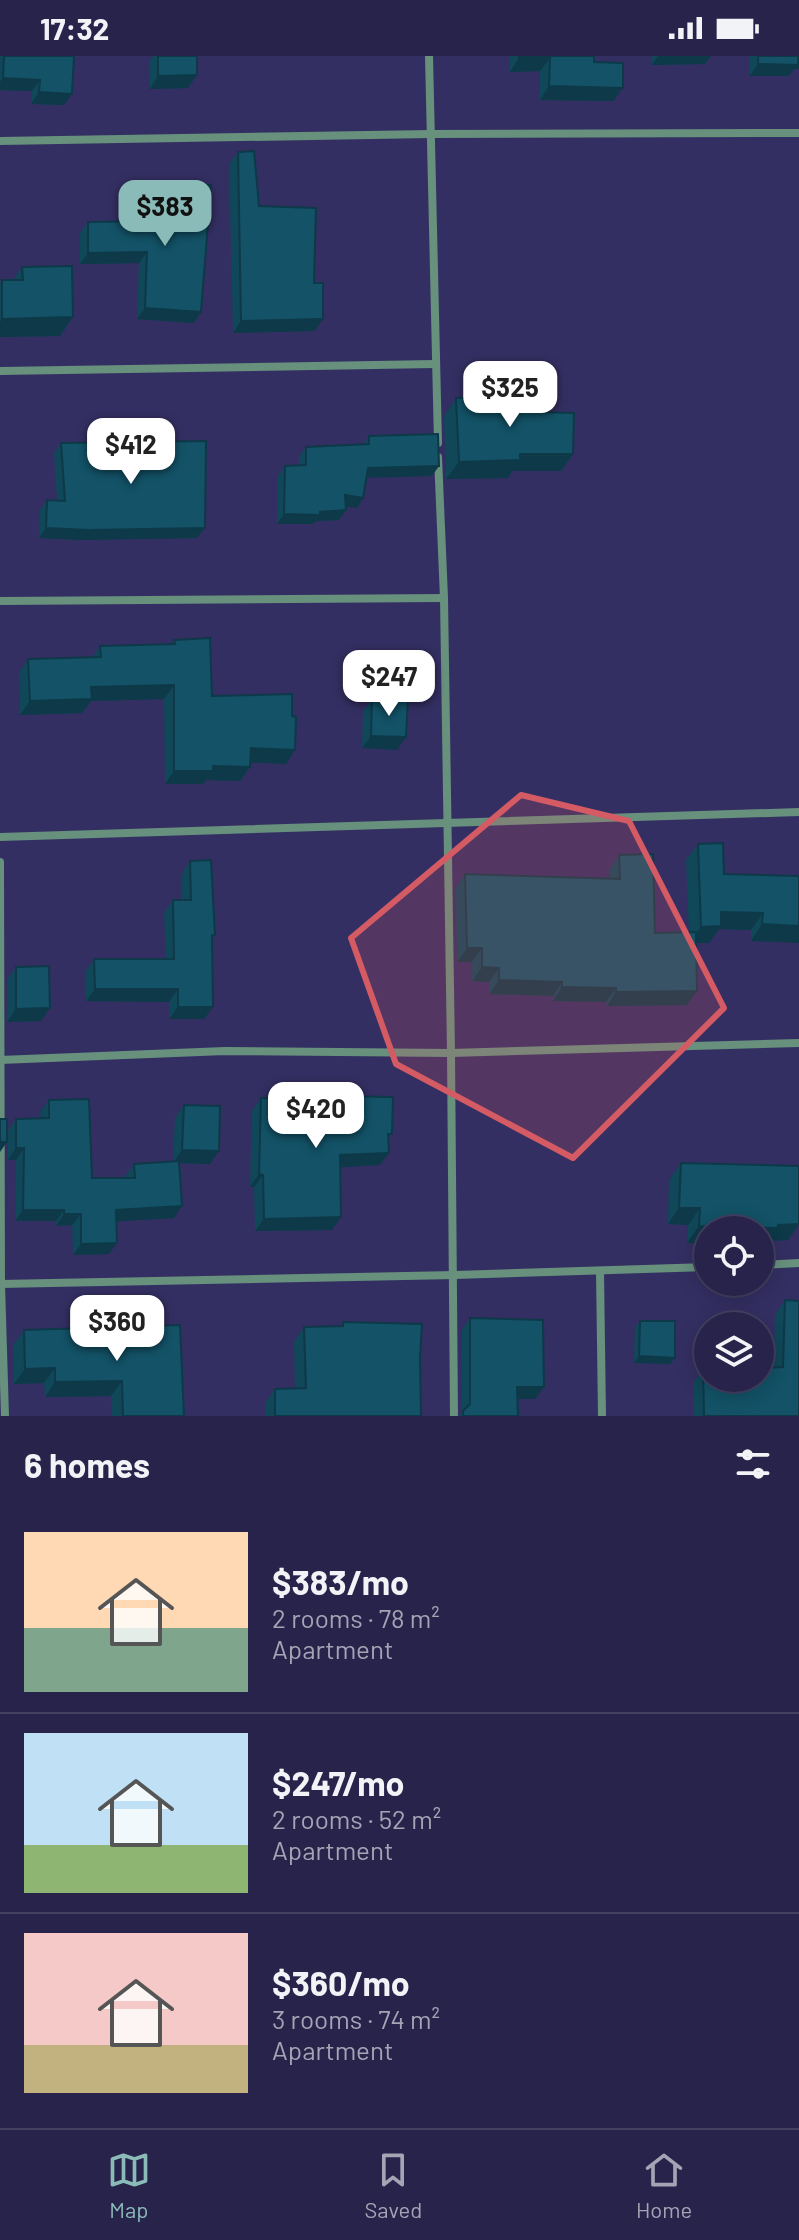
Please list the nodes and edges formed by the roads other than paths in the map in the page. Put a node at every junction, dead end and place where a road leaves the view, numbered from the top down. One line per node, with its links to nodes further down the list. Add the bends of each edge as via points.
1 (429, 56): 3 (street)
2 (799, 133): 3 (street)
3 (431, 134): 4 (street); 5 (street)
4 (0, 141)
5 (435, 364): 6 (street); 7 (street)
6 (0, 371)
7 (444, 598): 8 (street); 10 (street)
8 (0, 601)
9 (799, 812): 10 (street)
10 (447, 821): 11 (street); 14 (street)
11 (0, 837)
12 (0, 862): 15 (street)
13 (799, 1043): 14 (street)
14 (451, 1053): 15 (street, via 225,1051); 20 (street)
15 (1, 1060): 21 (street)
16 (799, 1263): 17 (street)
17 (774, 1264)
18 (694, 1268): 19 (street)
19 (600, 1271): 20 (street); 24 (street)
20 (455, 1275): 21 (street); 23 (street)
21 (1, 1284): 22 (street)
22 (5, 1416)
23 (454, 1416)
24 (602, 1416)

